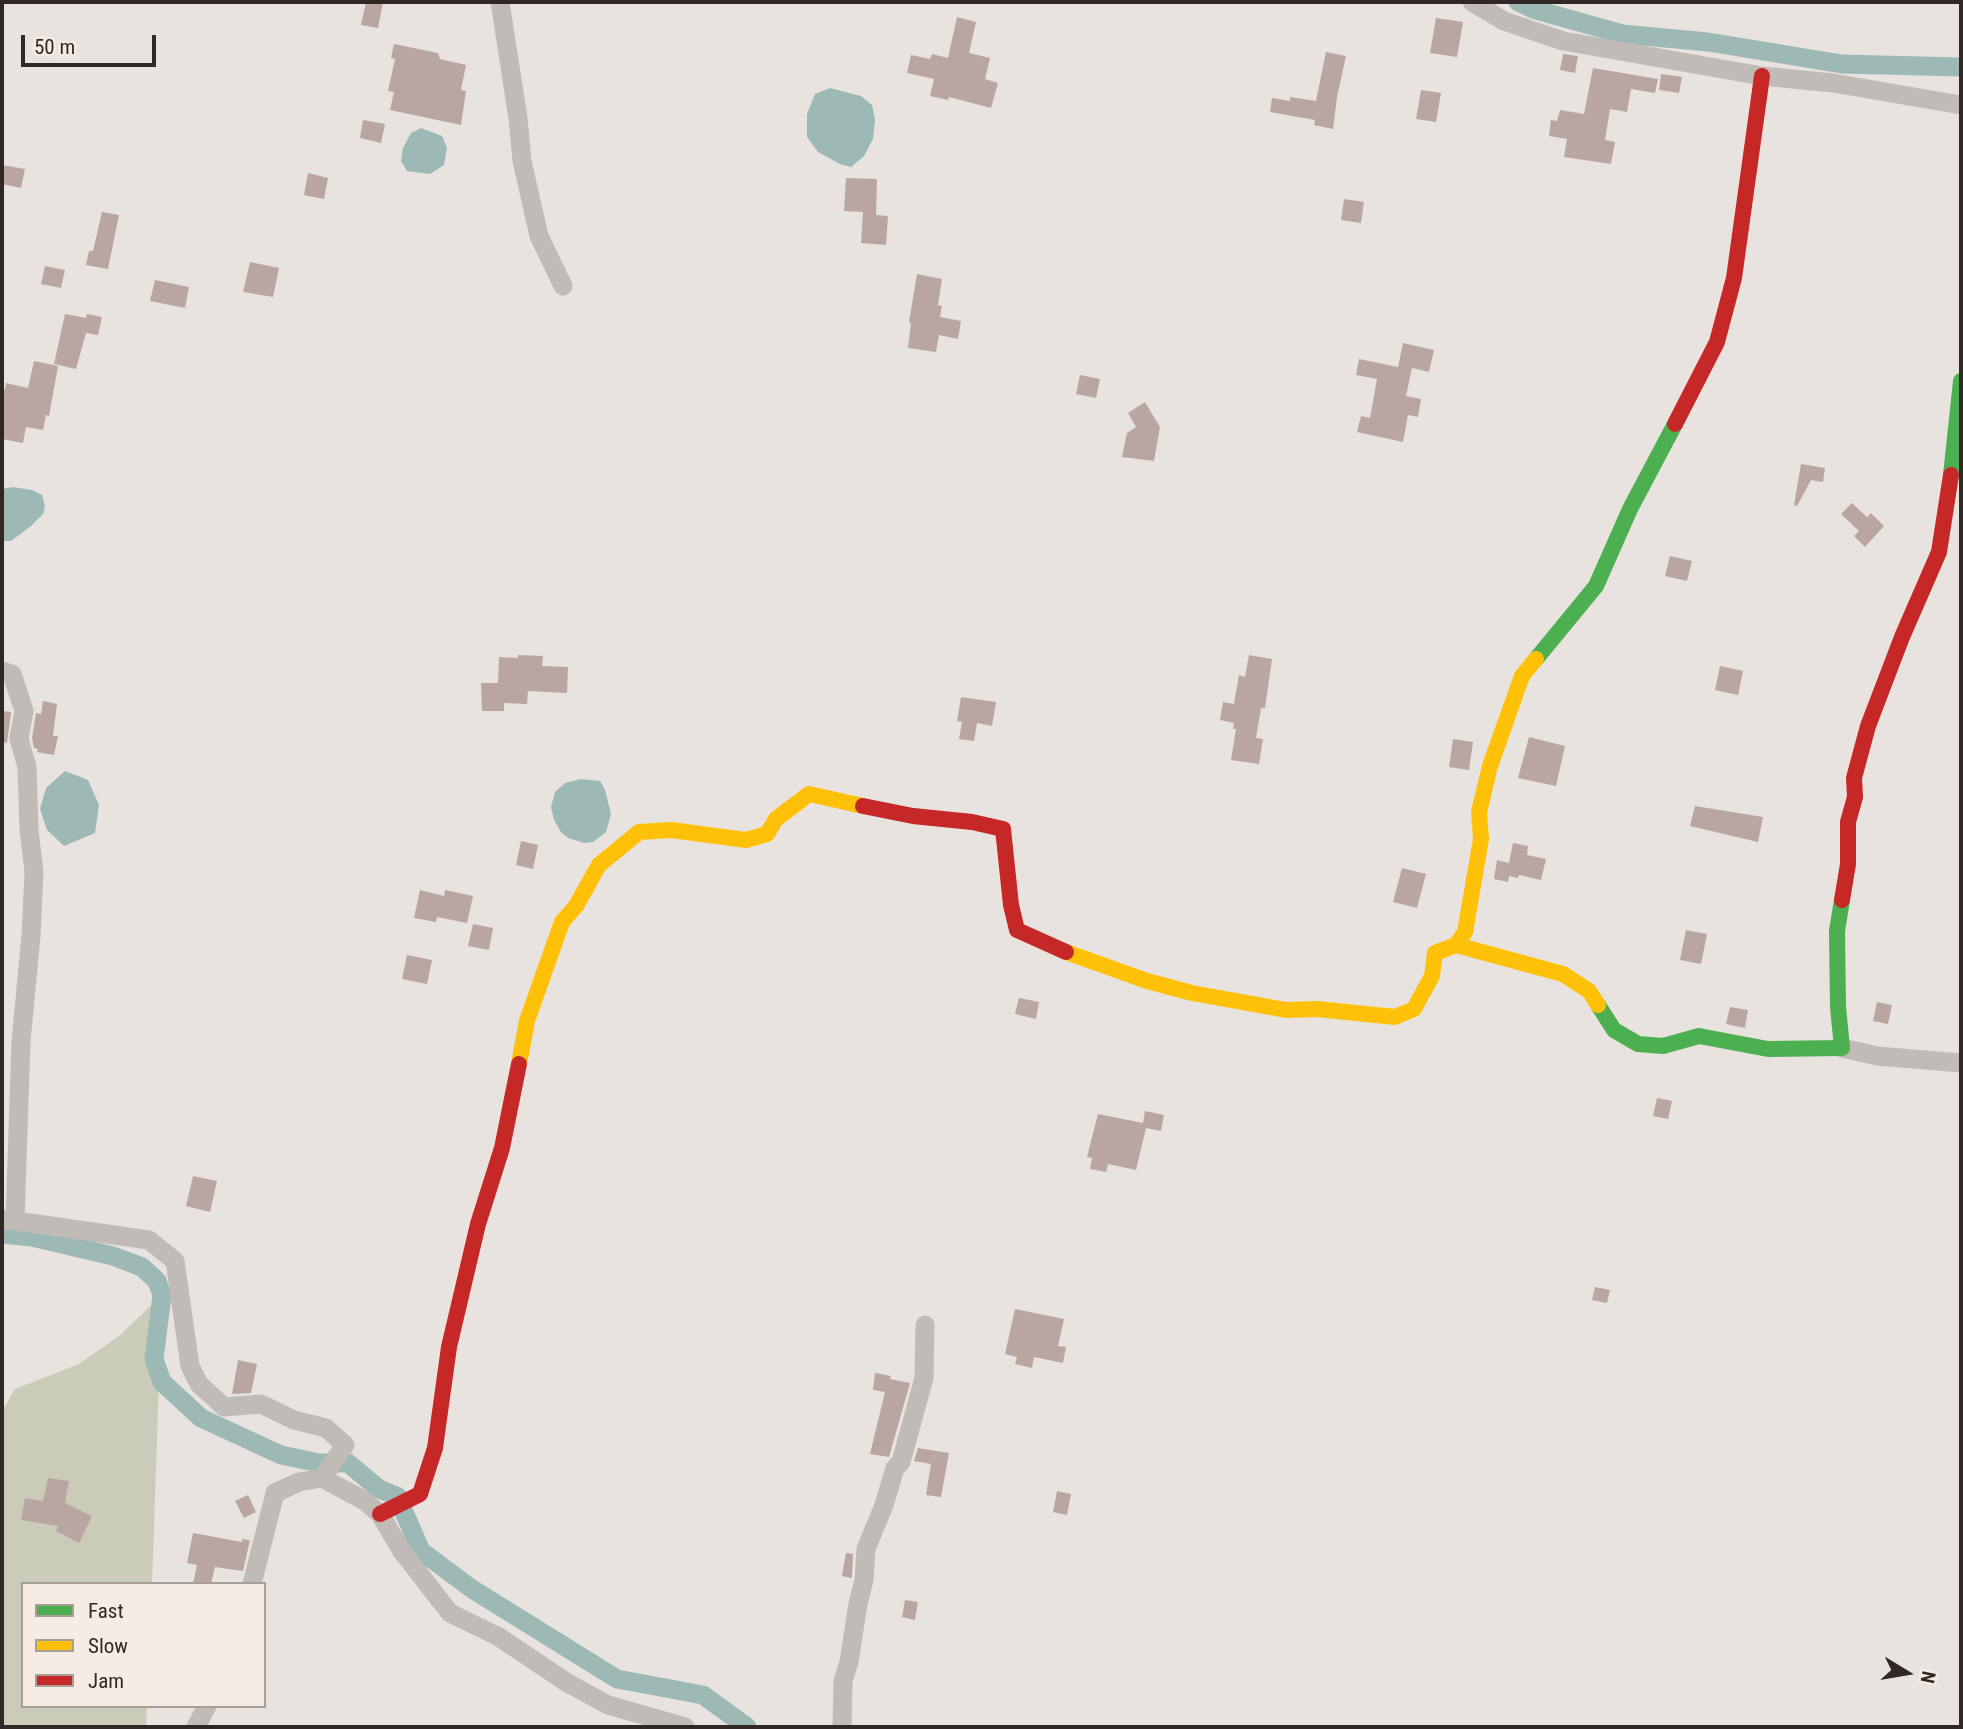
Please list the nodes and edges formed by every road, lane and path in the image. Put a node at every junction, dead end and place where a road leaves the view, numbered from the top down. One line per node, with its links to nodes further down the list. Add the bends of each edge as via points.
1 (500, 2): 5 (street, via 522,162 539,236)
2 (1472, 2): 3 (street, via 1504,21 1563,41)
3 (1762, 76): 4 (street); 8 (street, via 1734,278 1717,342 1630,509 1597,586 1522,676 1490,766 1479,812 1481,839 1465,932)
4 (1961, 104)
5 (564, 286)
6 (1961, 381): 9 (street, via 1939,552 1868,726 1854,778 1848,864 1837,931)
7 (2, 671): 11 (street, via 12,674 24,711 19,739 27,767 34,872)
8 (1455, 946): 9 (street, via 1563,974 1589,991 1614,1030 1638,1044 1663,1046 1699,1036 1768,1049); 14 (street, via 1435,953 1432,976 1414,1009 1395,1017 1286,1010 1147,981 1017,930 1003,829 809,794 776,819 767,834 746,840 671,830 639,832 599,865 562,922 527,1021 502,1148 478,1224 449,1347 435,1448 420,1494)
9 (1842, 1048): 10 (street, via 1877,1056)
10 (1961, 1063)
11 (8, 1220): 13 (street, via 149,1240 175,1261 190,1366 199,1384 224,1407 261,1404 294,1420 326,1428 345,1445)
12 (925, 1325): 19 (street, via 924,1378 901,1462 866,1549 843,1681)
13 (322, 1478): 14 (street); 15 (street, via 275,1493)
14 (380, 1514): 18 (street, via 401,1550 450,1613 499,1637 608,1705)
15 (253, 1582)
16 (206, 1708): 17 (street)
17 (196, 1727)
18 (685, 1727)
19 (842, 1727)

